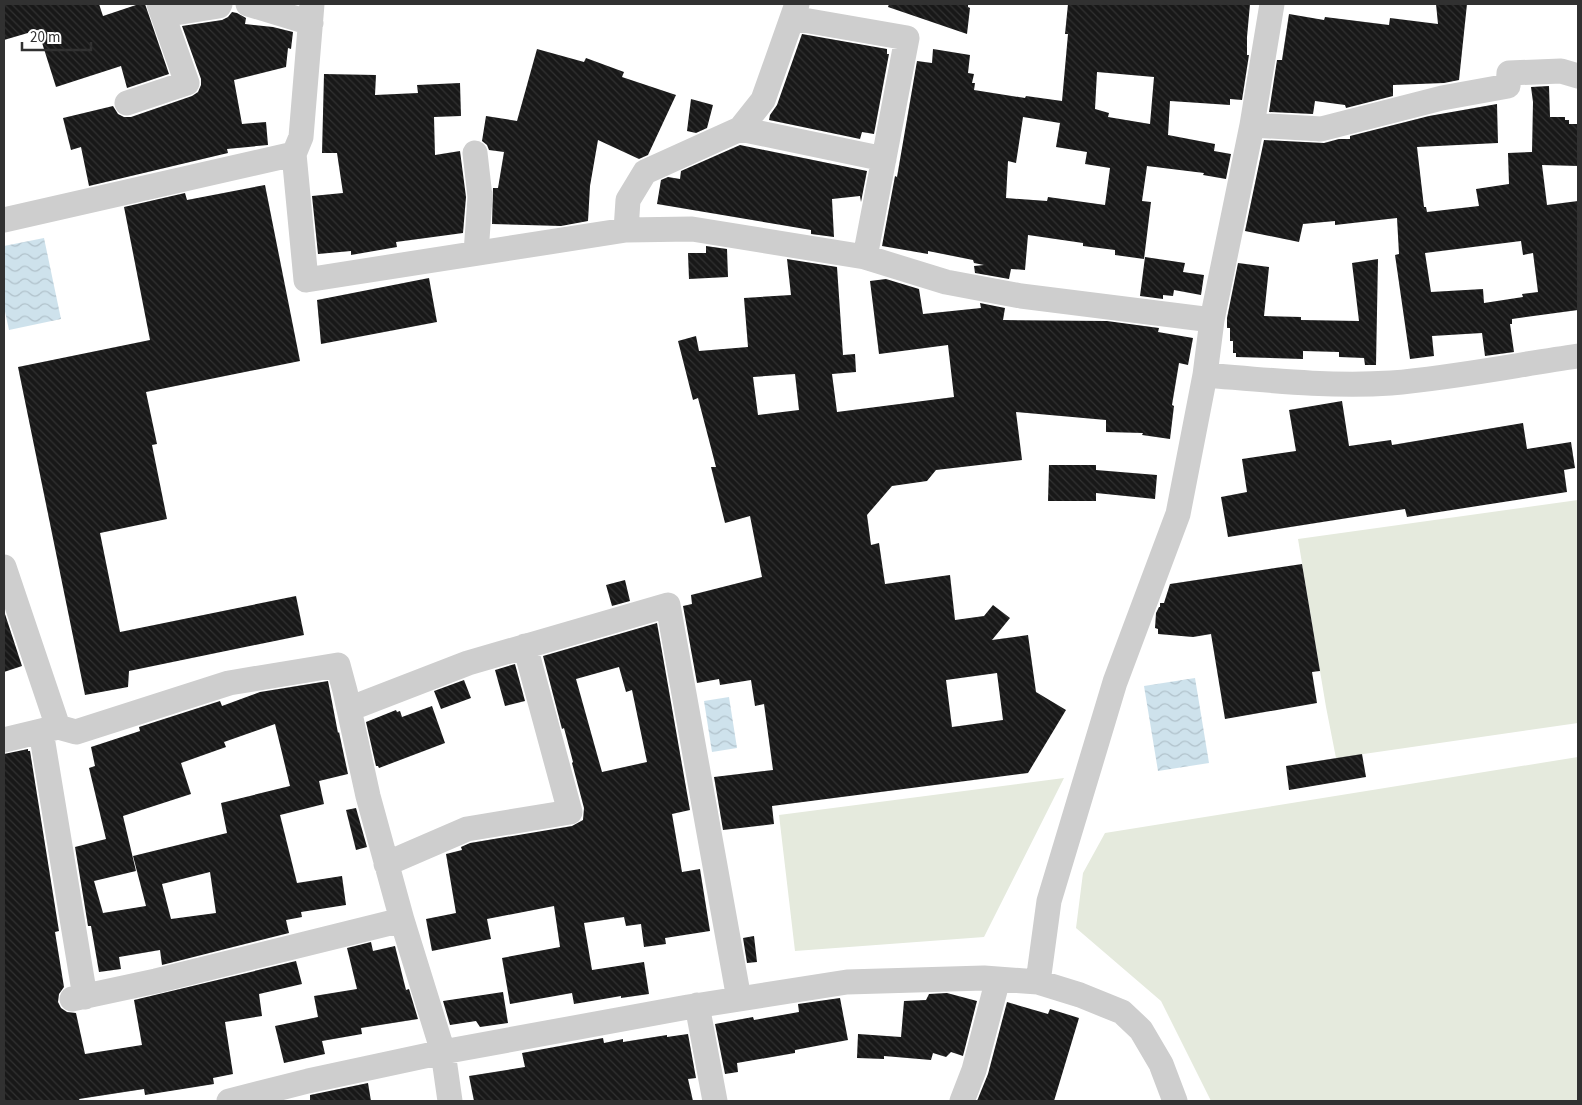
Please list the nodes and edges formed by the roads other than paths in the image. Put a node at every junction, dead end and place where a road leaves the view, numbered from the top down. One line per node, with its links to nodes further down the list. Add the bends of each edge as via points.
1 (220, 4): 4 (street)
2 (248, 4): 6 (street)
3 (1272, 4): 9 (street)
4 (161, 9): 8 (street, via 186,84)
5 (794, 11): 10 (street, via 763,100); 13 (street, via 907,38)
6 (312, 13): 12 (street, via 301,137)
7 (1578, 76): 9 (street, via 1561,71 1509,73 1508,86 1442,98 1321,129)
8 (127, 102)
9 (1252, 125): 18 (street)
10 (740, 130): 13 (street); 15 (street, via 644,172 628,200)
11 (475, 153): 16 (street, via 480,197)
12 (294, 154): 14 (street); 16 (street, via 306,280)
13 (884, 159): 17 (street)
14 (4, 220)
15 (626, 230): 16 (street); 17 (street, via 692,228)
16 (476, 253)
17 (865, 257): 18 (street, via 946,282)
18 (1212, 320): 20 (street)
19 (1578, 356): 20 (street, via 1391,383 1336,384)
20 (1205, 375): 29 (street, via 1178,514 1115,682 1049,901)
21 (4, 568): 24 (street)
22 (526, 646): 23 (street, via 468,663); 26 (street, via 570,812 467,829); 30 (street, via 668,605)
23 (349, 709): 24 (street, via 338,665 230,683 76,732); 26 (street)
24 (50, 729): 25 (street); 27 (street, via 78,998)
25 (4, 740)
26 (386, 864): 27 (street)
27 (402, 920): 32 (street)
28 (998, 979): 29 (street); 30 (street, via 847,982); 36 (street, via 974,1070)
29 (1038, 982): 37 (street, via 1122,1012 1141,1030 1161,1064)
30 (739, 999): 31 (street)
31 (697, 1005): 32 (street); 35 (street)
32 (443, 1052): 33 (street); 34 (street)
33 (229, 1101)
34 (450, 1101)
35 (715, 1101)
36 (962, 1101)
37 (1175, 1101)

